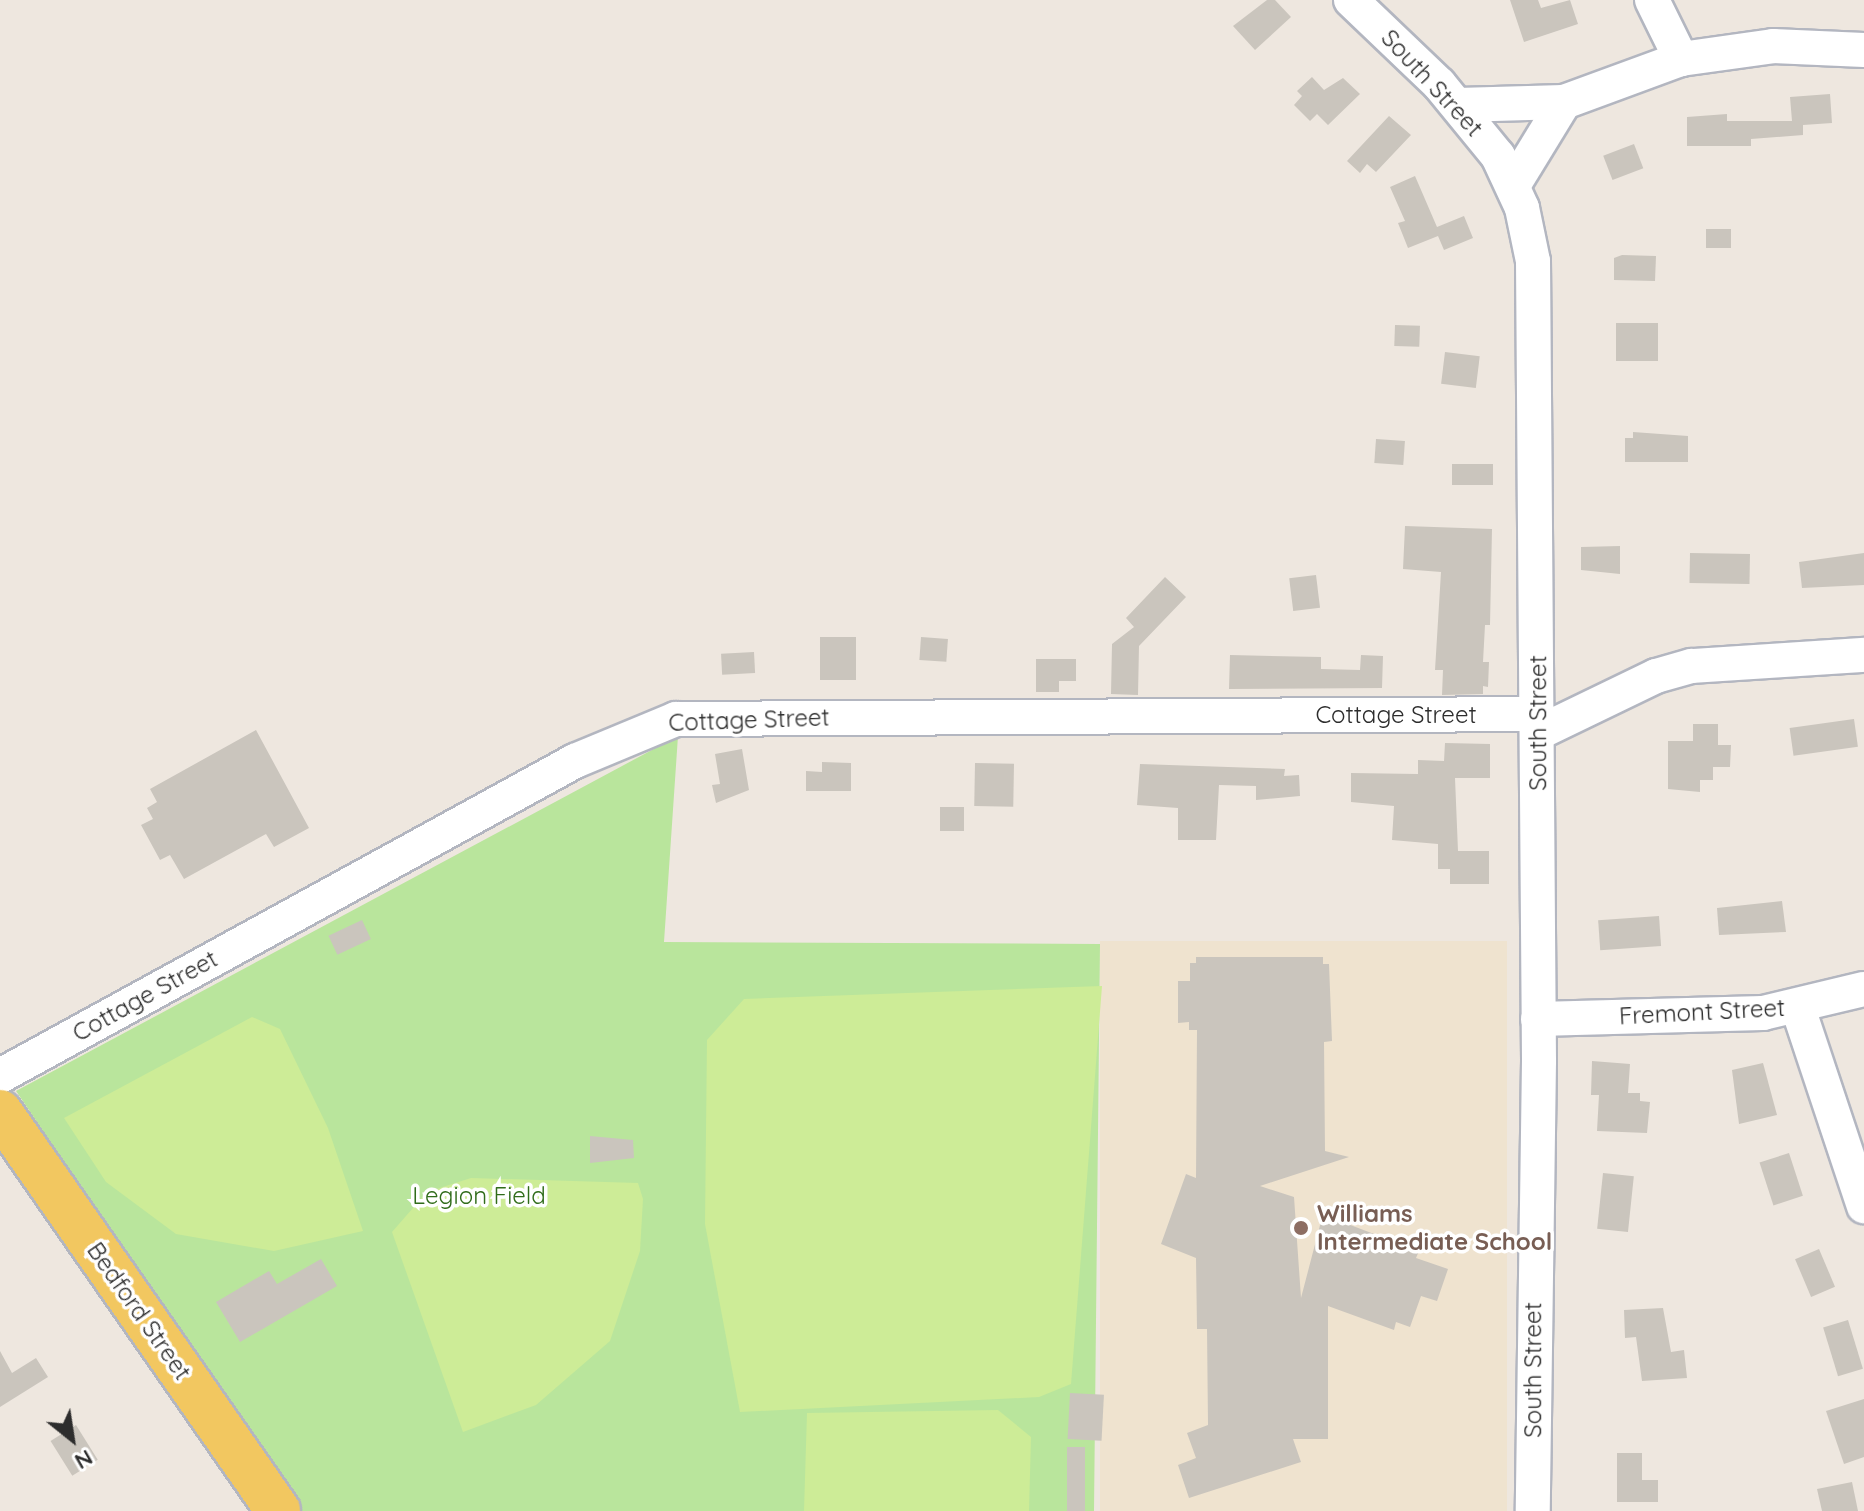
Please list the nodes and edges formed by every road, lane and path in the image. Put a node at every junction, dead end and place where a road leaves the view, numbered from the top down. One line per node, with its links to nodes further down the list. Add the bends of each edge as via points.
1 (1351, 0): 6 (street, South Street)
2 (1652, 0): 4 (street)
3 (1864, 50): 4 (street, via 1773,46)
4 (1681, 59): 5 (street)
5 (1564, 102): 6 (street); 7 (street)
6 (1458, 105): 7 (street, South Street)
7 (1514, 184): 9 (street, South Street, via 1529,235 1536,298)
8 (1864, 655): 9 (street, via 1692,666)
9 (1538, 724): 12 (street, South Street); 13 (street, Cottage Street, via 676,719 575,761)
10 (1864, 989): 11 (street, Fremont Street)
11 (1798, 1008): 12 (street, Fremont Street); 15 (street)
12 (1538, 1019): 17 (street, South Street)
13 (0, 1076)
14 (0, 1112): 16 (main road, Bedford Street)
15 (1864, 1206)
16 (278, 1511)
17 (1533, 1511)

